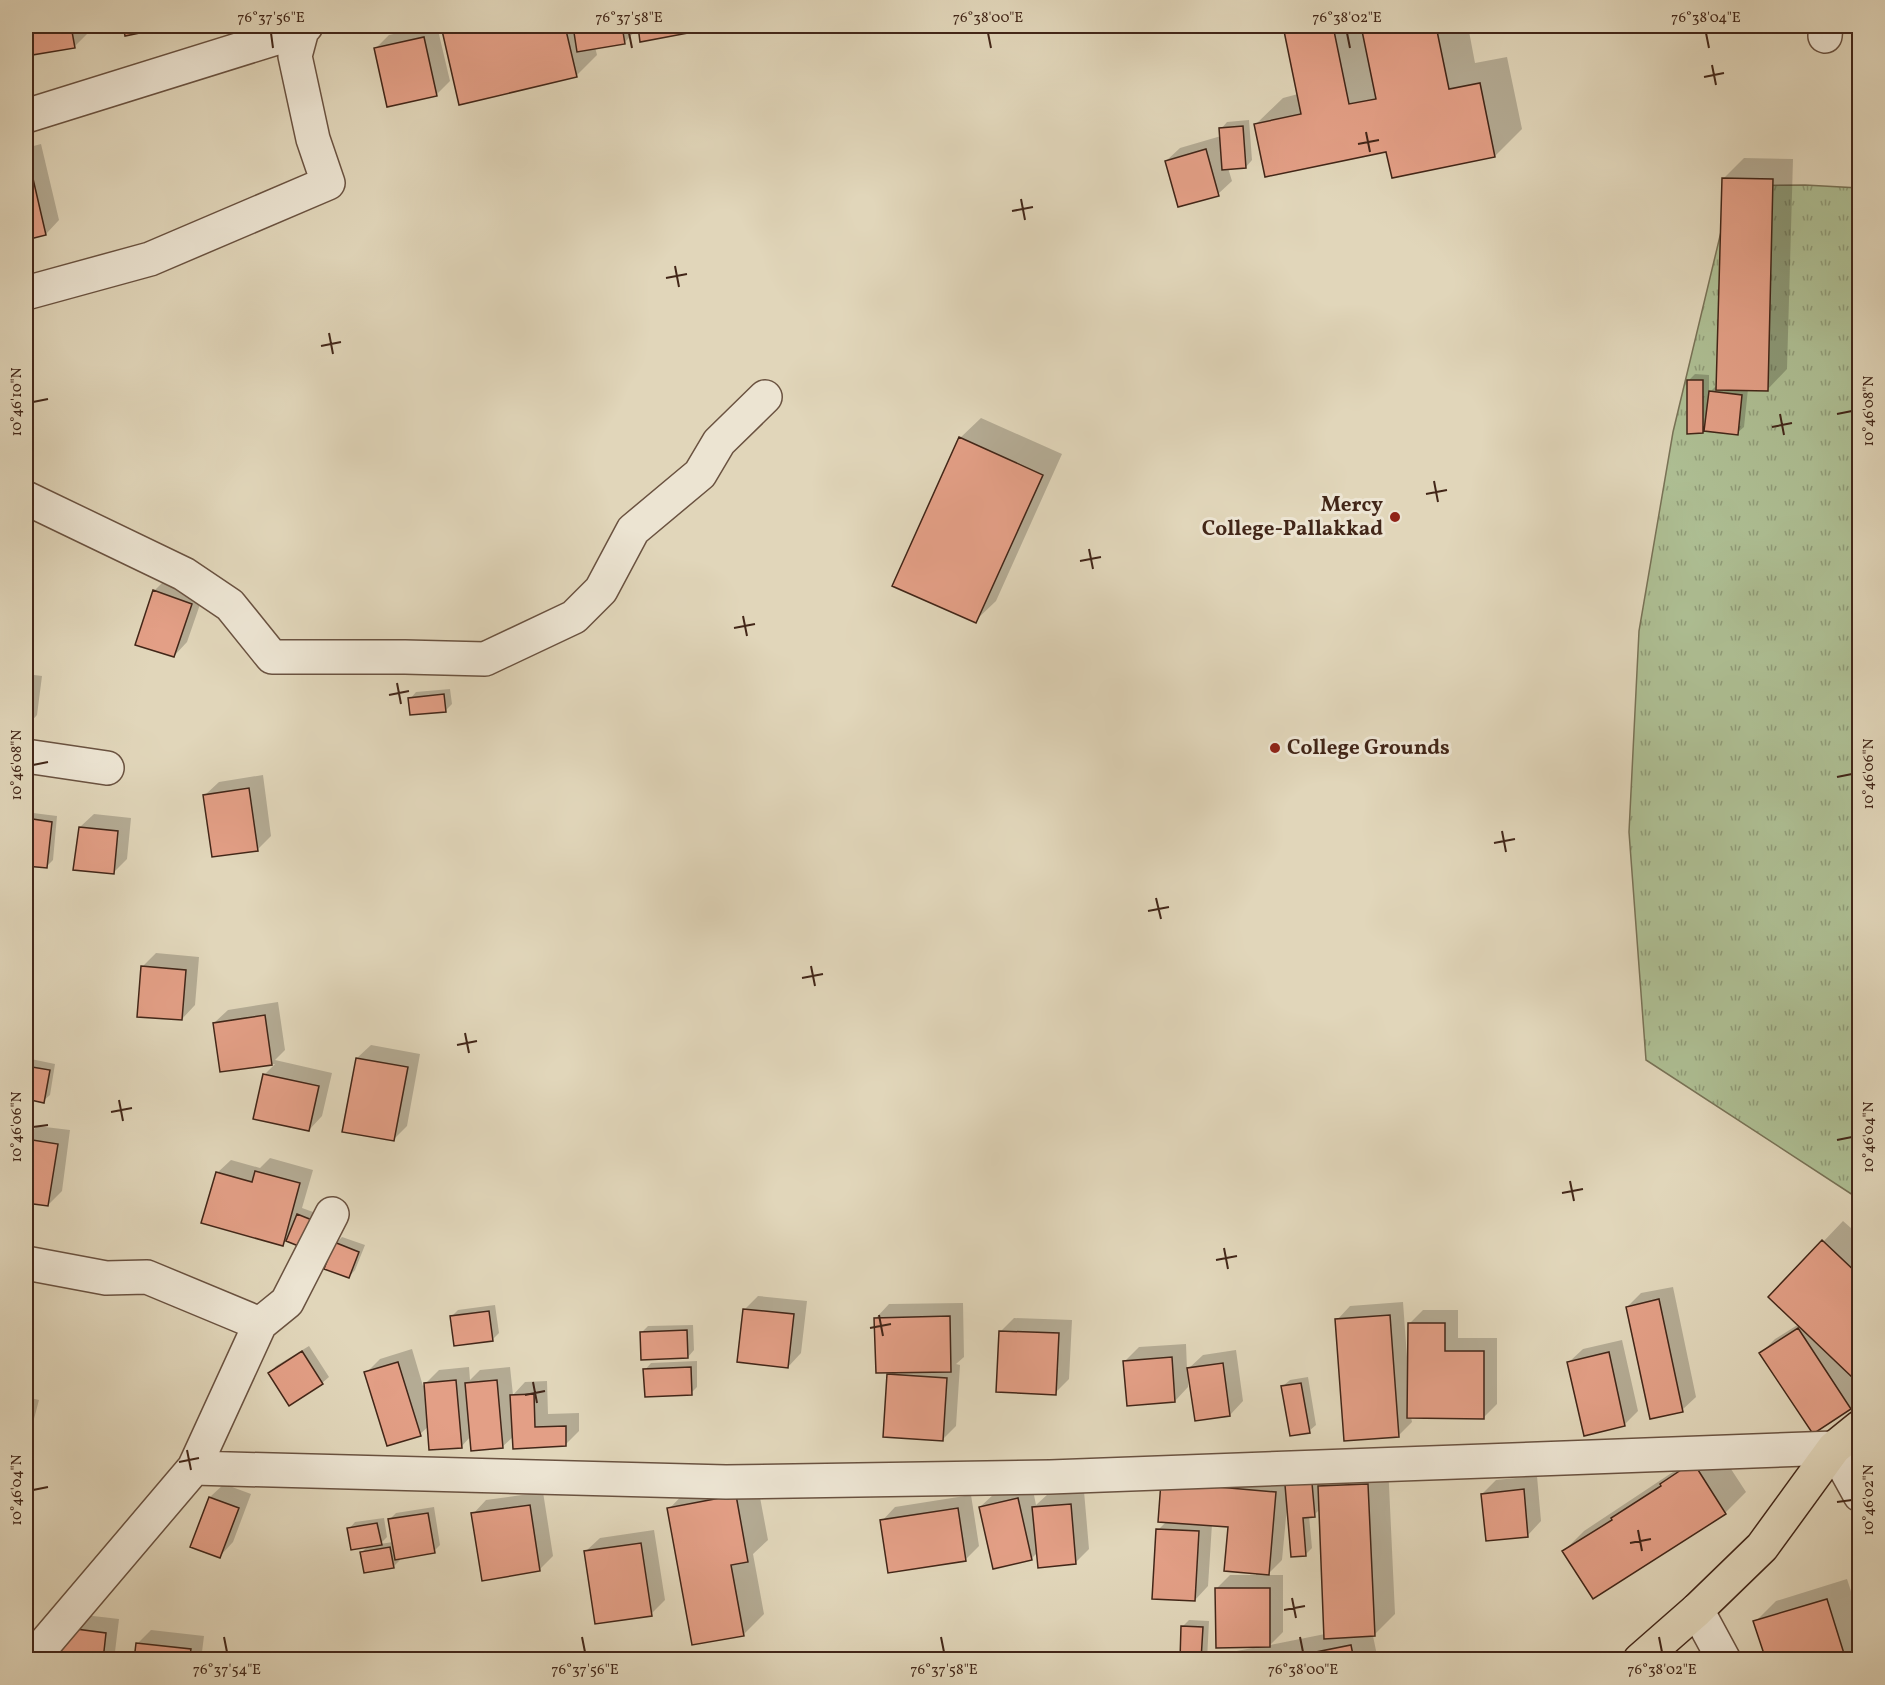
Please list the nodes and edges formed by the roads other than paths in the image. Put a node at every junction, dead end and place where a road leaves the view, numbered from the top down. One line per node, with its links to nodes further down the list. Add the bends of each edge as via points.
1 (304, 28): 2 (street); 3 (street, via 295,56 313,139 328,183 150,259)
2 (26, 116)
3 (26, 293)
4 (765, 398): 5 (street, via 719,442 700,474 633,530 601,590 574,617 484,659 272,657 230,605 184,574)
5 (26, 498)
6 (26, 756): 7 (street)
7 (107, 768)
8 (332, 1214): 10 (street, via 287,1302)
9 (26, 1263): 10 (street, via 106,1278 147,1277)
10 (260, 1324): 13 (street)
11 (1860, 1427): 12 (main road)
12 (1834, 1448): 13 (street, via 1050,1477 726,1482); 14 (street); 15 (main road, via 1762,1547)
13 (194, 1468): 16 (street)
14 (1860, 1495)
15 (1697, 1610): 17 (main road); 18 (street)
16 (31, 1659)
17 (1640, 1659)
18 (1724, 1659)

